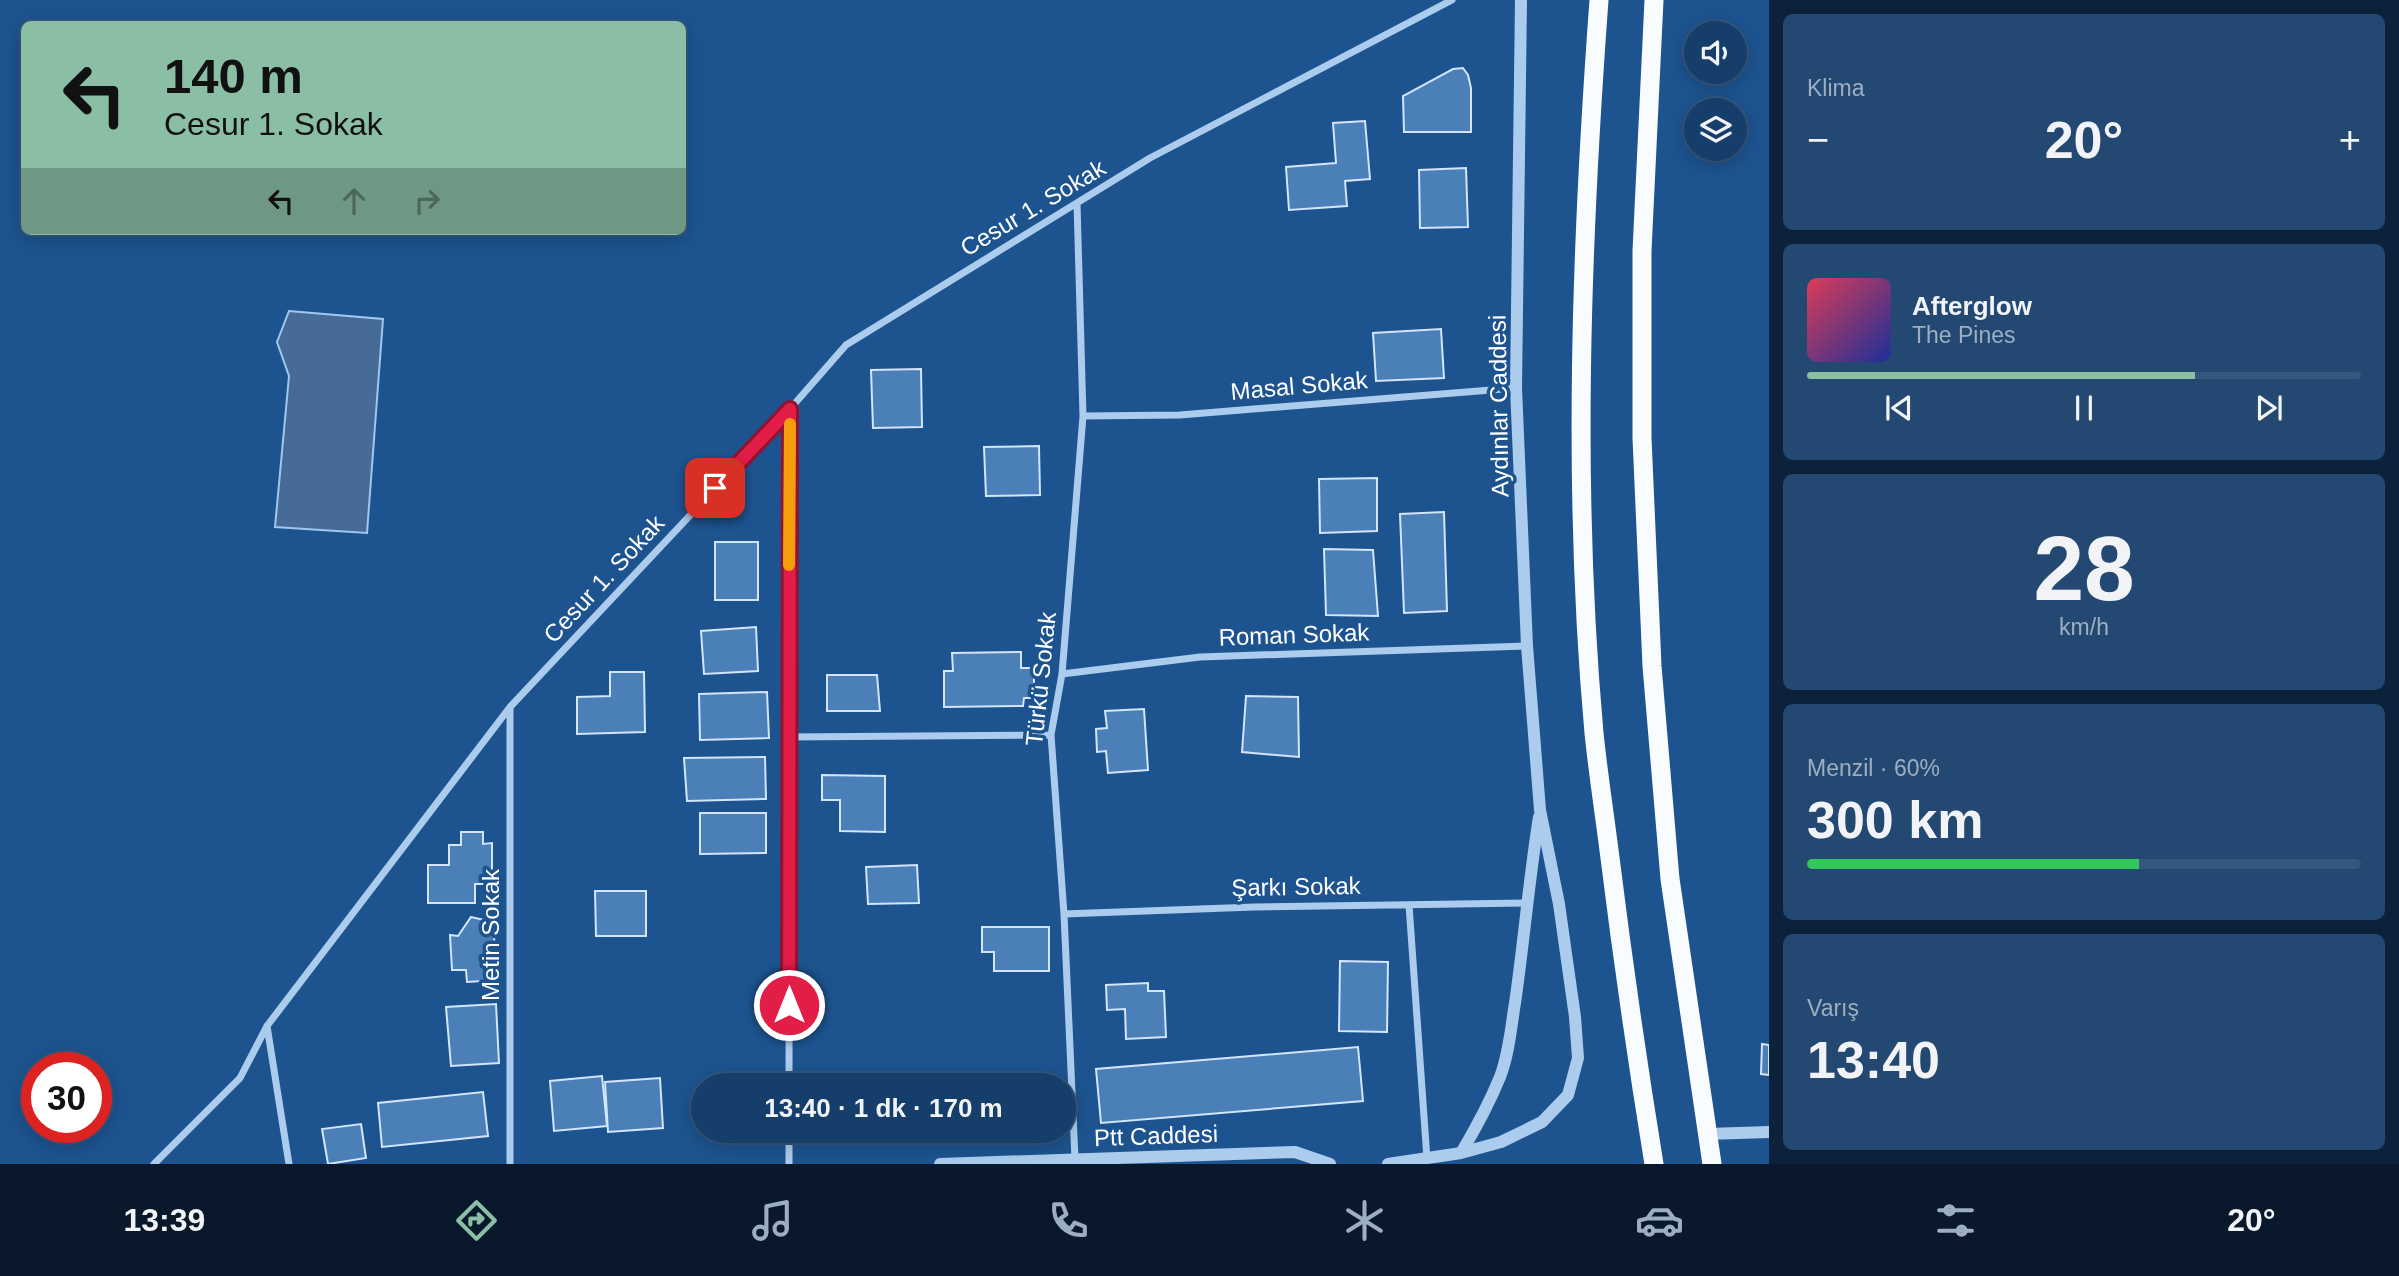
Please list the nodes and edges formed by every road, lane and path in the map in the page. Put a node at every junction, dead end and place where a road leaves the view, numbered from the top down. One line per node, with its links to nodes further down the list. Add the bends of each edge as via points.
1 (1452, 0): 5 (street, Cesur 1. Sokak, via 1150,158)
2 (1521, 0): 6 (street, Aydınlar Caddesi)
3 (1599, 0): 33 (highway, via 1582,316 1585,578 1596,747 1628,1003)
4 (1654, 0): 21 (highway, via 1642,278 1642,438 1652,666 1670,879)
5 (1077, 203): 7 (street, Cesur 1. Sokak, via 846,345); 8 (street, Türkü Sokak)
6 (1517, 388): 8 (street, Masal Sokak, via 1180,415); 9 (street, Aydınlar Caddesi)
7 (790, 409): 11 (street, Cesur 1. Sokak); 13 (street)
8 (1083, 416): 10 (street, Türkü Sokak)
9 (1527, 646): 10 (street, Roman Sokak, via 1200,657); 14 (street, Aydınlar Caddesi)
10 (1062, 674): 12 (street, Türkü Sokak)
11 (510, 707): 18 (street, Cesur 1. Sokak); 28 (street, Metin Sokak)
12 (1051, 735): 13 (street); 17 (street, Türkü Sokak)
13 (788, 737): 19 (street)
14 (1540, 810): 15 (street); 23 (street, via 1559,904 1578,1058 1568,1095 1542,1122 1501,1142)
15 (1528, 903): 16 (street, Şarkı Sokak); 23 (street, via 1501,1075)
16 (1409, 905): 17 (street, Şarkı Sokak); 25 (street)
17 (1064, 914): 24 (street, Türkü Sokak)
18 (267, 1026): 26 (street, Cesur 1. Sokak, via 240,1078); 27 (street)
19 (789, 1073)
20 (1769, 1132): 21 (street)
21 (1707, 1134): 34 (highway)
22 (789, 1143): 29 (street)
23 (1461, 1153): 25 (street)
24 (1075, 1159): 30 (street, Ptt Caddesi); 31 (street, Ptt Caddesi, via 1295,1152)
25 (1427, 1159): 32 (street)
26 (154, 1164)
27 (289, 1164)
28 (510, 1164)
29 (789, 1164)
30 (940, 1164)
31 (1330, 1164)
32 (1388, 1164)
33 (1654, 1164)
34 (1712, 1164)

